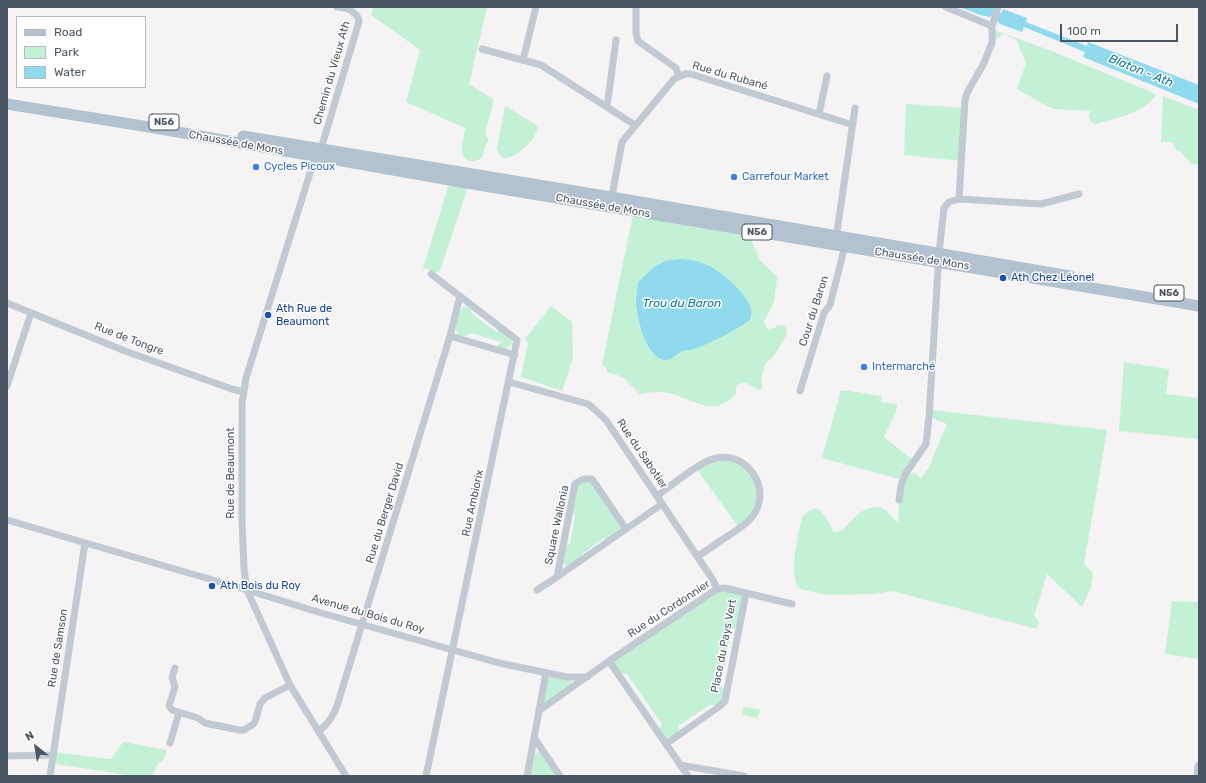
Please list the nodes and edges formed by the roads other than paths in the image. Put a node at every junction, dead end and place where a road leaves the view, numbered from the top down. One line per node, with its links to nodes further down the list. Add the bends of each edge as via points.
1 (337, 7): 19 (street, Chemin du Vieux Ath, via 354,12 359,20)
2 (536, 7): 9 (street)
3 (636, 7): 10 (street, via 635,25 638,41 676,68)
4 (946, 7): 6 (street)
5 (997, 12): 6 (street)
6 (992, 26): 21 (street, via 992,43 965,100)
7 (616, 40): 14 (street)
8 (482, 49): 9 (street)
9 (523, 60): 14 (street, via 541,65)
10 (679, 76): 16 (street, Rue du Rubané, via 691,74); 17 (street, Rue du Rubané)
11 (827, 76): 16 (street)
12 (7, 96): 19 (main road, Chaussée de Mons / N56)
13 (7, 104): 19 (main road, Chaussée de Mons / N56)
14 (607, 106): 17 (street)
15 (855, 108): 18 (street)
16 (819, 114): 18 (street, Rue du Rubané)
17 (635, 125): 22 (street, Rue du Rubané, via 622,142)
18 (853, 125): 23 (street)
19 (318, 153): 22 (main road, Chaussée de Mons / N56); 36 (street, Rue de Beaumont, via 246,378)
20 (1079, 194): 21 (street, via 1041,204)
21 (958, 199): 24 (street, via 949,202 944,208)
22 (610, 202): 23 (main road, Chaussée de Mons / N56)
23 (841, 241): 24 (main road, Chaussée de Mons / N56); 35 (street, Cour du Baron, via 830,305 824,313)
24 (939, 257): 27 (main road, Chaussée de Mons / N56); 29 (main road, Chaussée de Mons / N56); 38 (street, via 926,444 906,473)
25 (432, 274): 26 (street, Rue Ambiorix)
26 (460, 296): 31 (street, Rue du Berger David); 32 (street, Rue Ambiorix, via 517,340)
27 (1199, 298)
28 (7, 303): 30 (street, Rue de Tongre)
29 (1199, 306)
30 (31, 313): 34 (street); 36 (street, Rue de Tongre, via 125,351)
31 (450, 336): 32 (street); 50 (street, Rue du Berger David)
32 (515, 355): 33 (street, Rue Ambiorix)
33 (509, 382): 37 (street, Rue du Sabotier, via 588,404 606,420); 51 (street, Rue Ambiorix)
34 (7, 386)
35 (800, 390)
36 (244, 392): 46 (street, Rue de Beaumont, via 242,522 244,569)
37 (657, 496): 39 (street, Rue du Sabotier); 43 (street, via 703,464 718,458 737,460 746,465 757,479 760,501 756,512 746,523)
38 (899, 500)
39 (662, 504): 41 (street, Square Wallonia); 43 (street, Rue du Sabotier)
40 (7, 520): 42 (street, Avenue du Bois du Roy)
41 (626, 529): 44 (street, Square Wallonia); 44 (street, Square Wallonia, via 592,479 580,480 575,484)
42 (85, 543): 46 (street, Avenue du Bois du Roy); 63 (street, Rue de Samson)
43 (698, 556): 45 (street, Rue du Sabotier)
44 (557, 577): 47 (street, Square Wallonia)
45 (717, 589): 48 (street, Rue du Cordonnier, via 726,588); 52 (street, Rue du Cordonnier)
46 (248, 590): 50 (street, Avenue du Bois du Roy); 56 (street, Rue de Beaumont)
47 (537, 590)
48 (746, 593): 49 (street, Rue du Cordonnier); 62 (street, Place du Pays Vert, via 725,701)
49 (792, 604)
50 (363, 624): 51 (street, Avenue du Bois du Roy); 59 (street, Rue du Berger David, via 334,716)
51 (453, 649): 54 (street, Avenue du Bois du Roy, via 499,663); 70 (street, Rue Ambiorix)
52 (609, 662): 55 (street, Rue du Cordonnier); 62 (street)
53 (175, 668): 58 (street, via 172,677 175,686 169,706)
54 (546, 673): 55 (street, Avenue du Bois du Roy); 57 (street)
55 (587, 677): 57 (street, Rue du Cordonnier)
56 (290, 685): 58 (street, via 265,698 260,704 255,722 244,730 205,723 198,718); 59 (street, Rue de Beaumont)
57 (540, 710): 60 (street)
58 (179, 713): 61 (street)
59 (319, 731): 69 (street, Rue de Beaumont)
60 (535, 739): 71 (street); 72 (street)
61 (170, 743)
62 (666, 744): 65 (street)
63 (52, 755): 64 (street); 68 (street, Rue de Samson)
64 (7, 756)
65 (680, 765): 67 (street); 73 (street)
66 (1199, 766): 75 (street)
67 (710, 774): 74 (street)
68 (50, 776)
69 (346, 776)
70 (426, 776)
71 (527, 776)
72 (560, 776)
73 (688, 776)
74 (744, 776)
75 (1198, 776)

